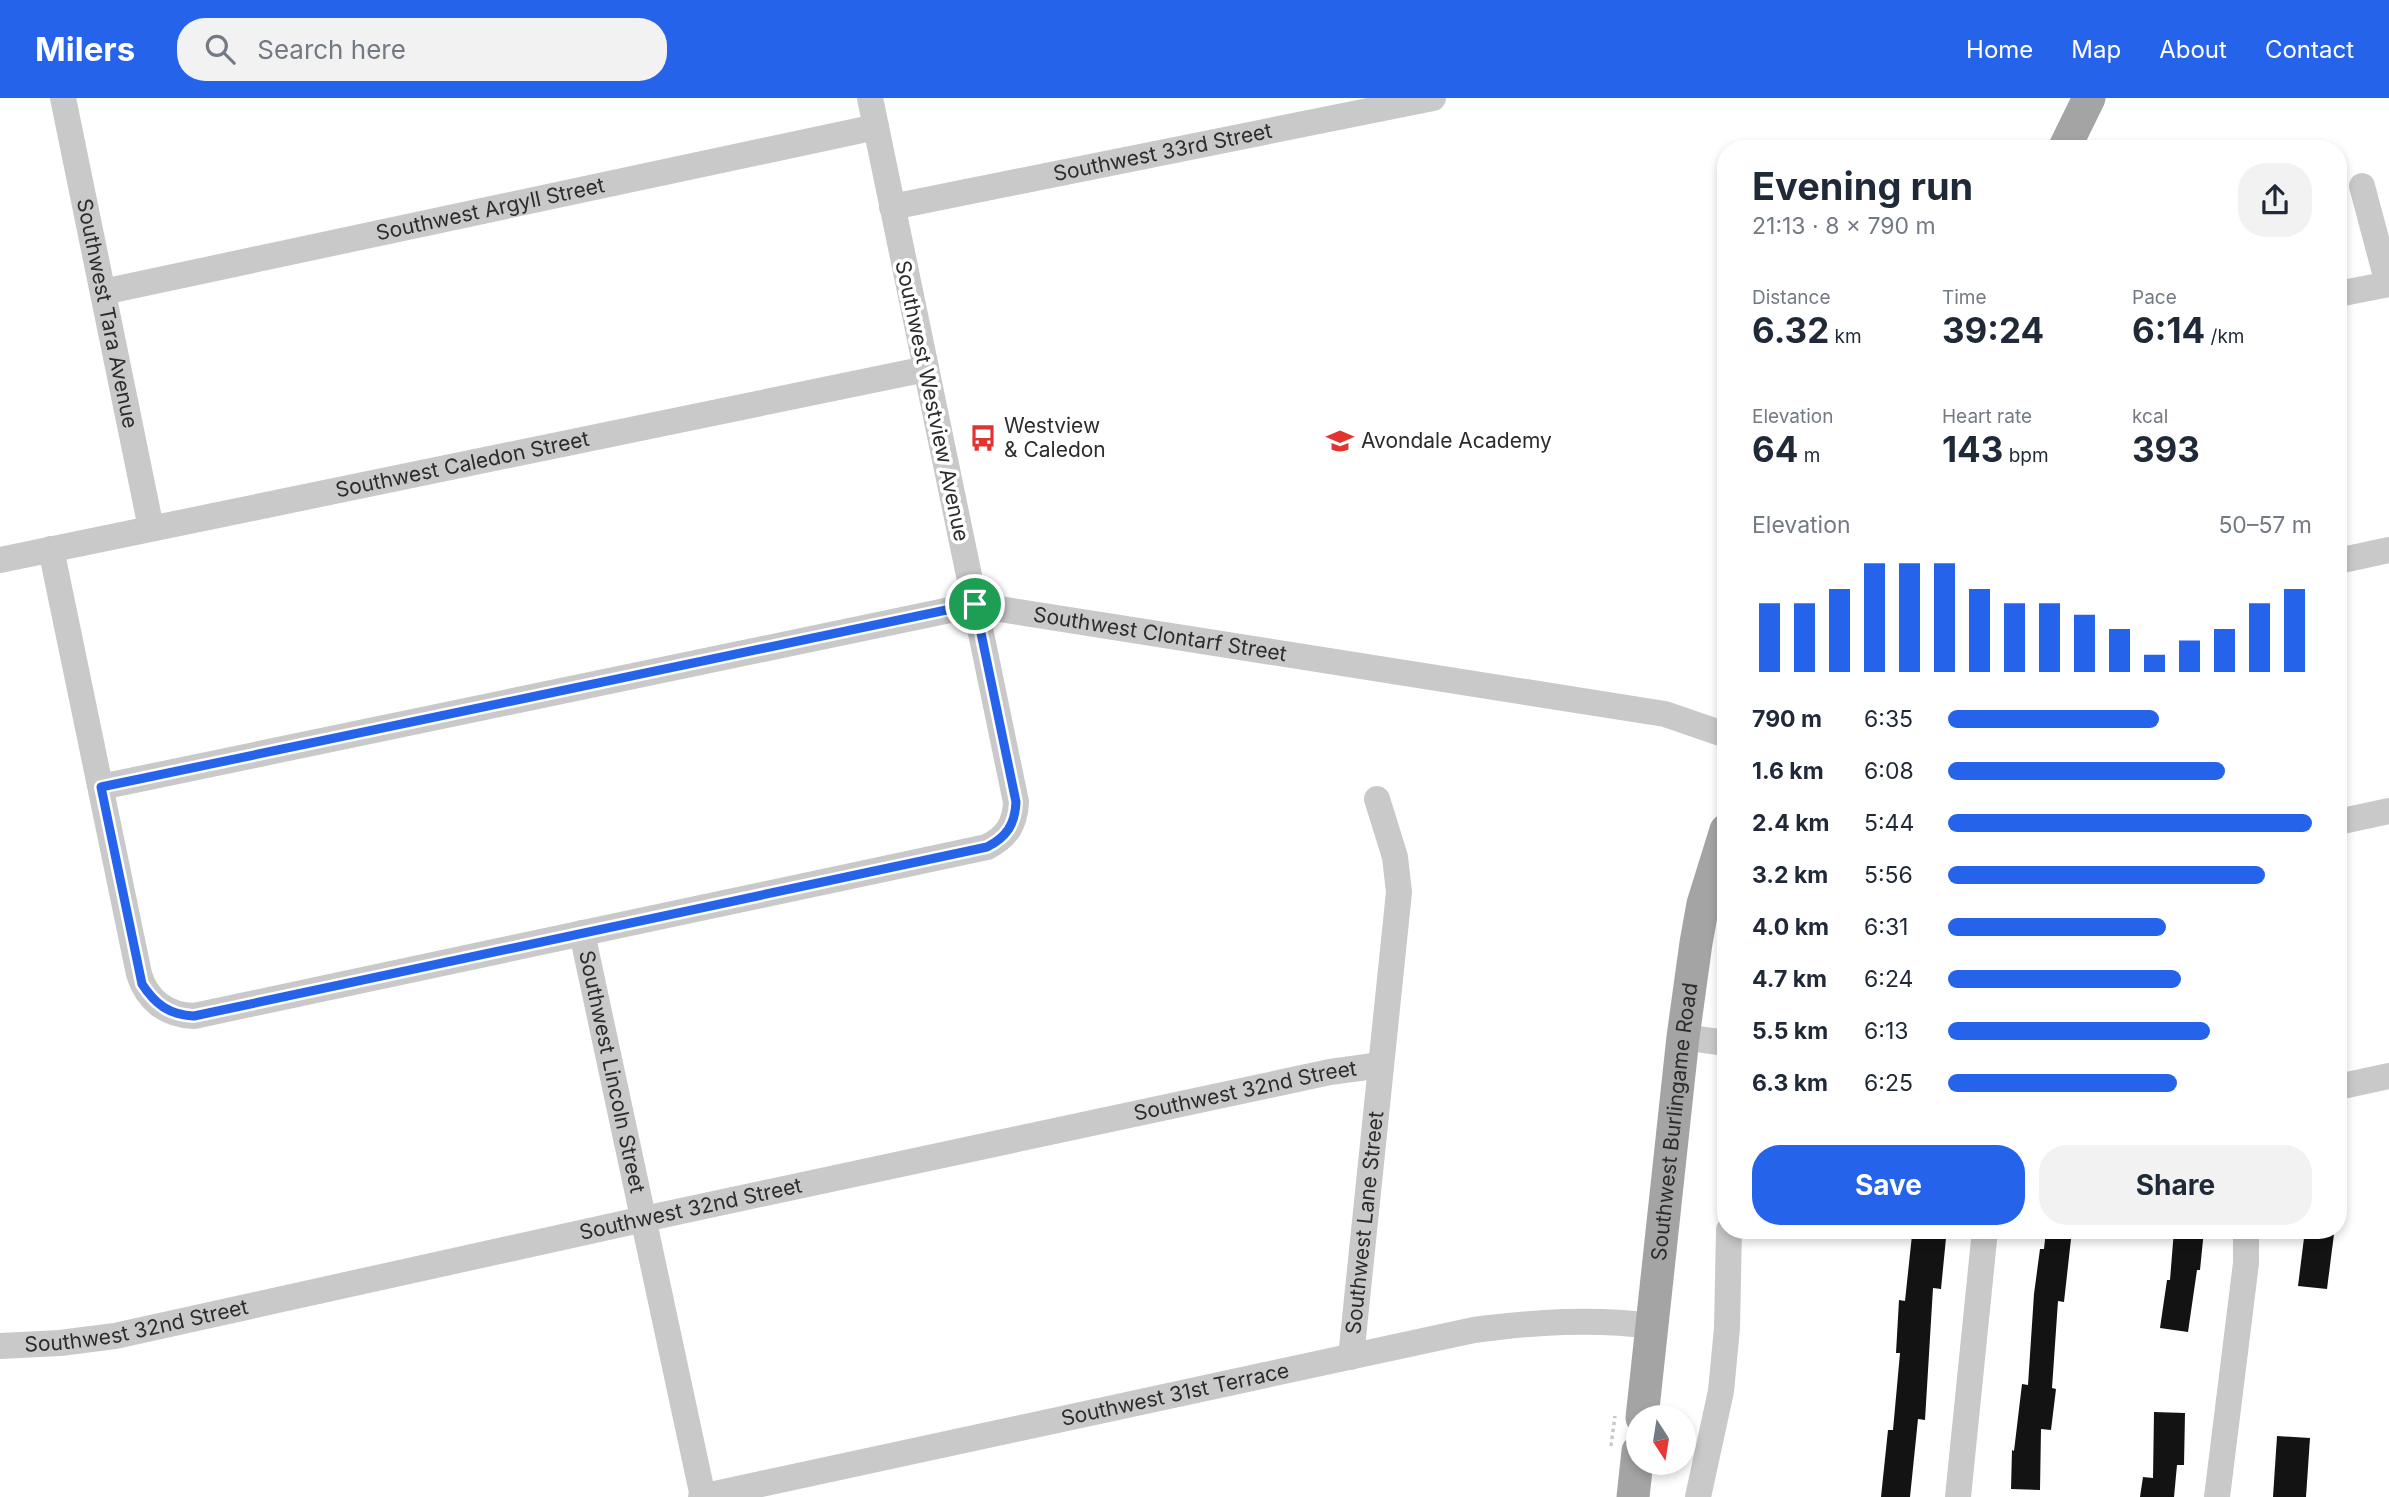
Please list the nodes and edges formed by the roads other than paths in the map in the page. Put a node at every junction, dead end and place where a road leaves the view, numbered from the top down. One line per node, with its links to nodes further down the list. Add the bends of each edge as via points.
1 (63, 98): 10 (street, Southwest Tara Avenue)
2 (870, 98): 5 (street, Southwest Westview Avenue)
3 (1433, 98): 8 (street, Southwest 33rd Street)
4 (2089, 98): 6 (main road)
5 (876, 127): 8 (street, Southwest Westview Avenue); 10 (street, Southwest Argyll Street)
6 (2068, 140)
7 (2362, 186): 9 (street)
8 (892, 207): 12 (street, Southwest Westview Avenue)
9 (2389, 284): 11 (street)
10 (103, 292): 13 (street, Southwest Tara Avenue)
11 (2347, 293)
12 (926, 369): 13 (street, Southwest Caledon Street); 18 (street, Southwest Westview Avenue)
13 (151, 528): 14 (street, Southwest Caledon Street)
14 (51, 550): 17 (street, Southwest Caledon Street); 20 (street)
15 (2389, 550): 16 (street)
16 (2347, 559)
17 (0, 560)
18 (975, 604): 19 (street, Southwest Clontarf Street, via 1665,714); 20 (street, Southwest Clontarf Street); 25 (street, Southwest Westview Avenue, via 1016,802 1011,827 999,841)
19 (1717, 732)
20 (101, 787): 25 (street, via 142,984 159,1006 176,1014 194,1016)
21 (1377, 799): 28 (street, Southwest Lane Street, via 1395,857 1399,892)
22 (2389, 811): 23 (street)
23 (2347, 820)
24 (1717, 861): 26 (main road, Southwest Burlingame Road, via 1701,917)
25 (582, 933): 31 (street, Southwest Lincoln Street)
26 (1683, 1037): 27 (street); 35 (main road, Southwest Burlingame Road)
27 (1717, 1042)
28 (1381, 1065): 31 (street, Southwest 32nd Street, via 1317,1074); 37 (street, Southwest Lane Street)
29 (2389, 1076): 30 (street)
30 (2347, 1085)
31 (644, 1219): 36 (street, Southwest 32nd Street, via 115,1336); 40 (street, Southwest Lincoln Street)
32 (1729, 1239): 42 (street, via 1721,1391)
33 (1984, 1239): 43 (street)
34 (2246, 1239): 44 (street)
35 (1653, 1326): 37 (street, Southwest 31st Terrace, via 1522,1324); 38 (main road, Southwest Burlingame Road)
36 (0, 1346)
37 (1351, 1357): 40 (street, Southwest 31st Terrace)
38 (1631, 1405)
39 (1624, 1455): 41 (main road)
40 (702, 1497)
41 (1633, 1497)
42 (1698, 1497)
43 (1958, 1497)
44 (2217, 1497)

